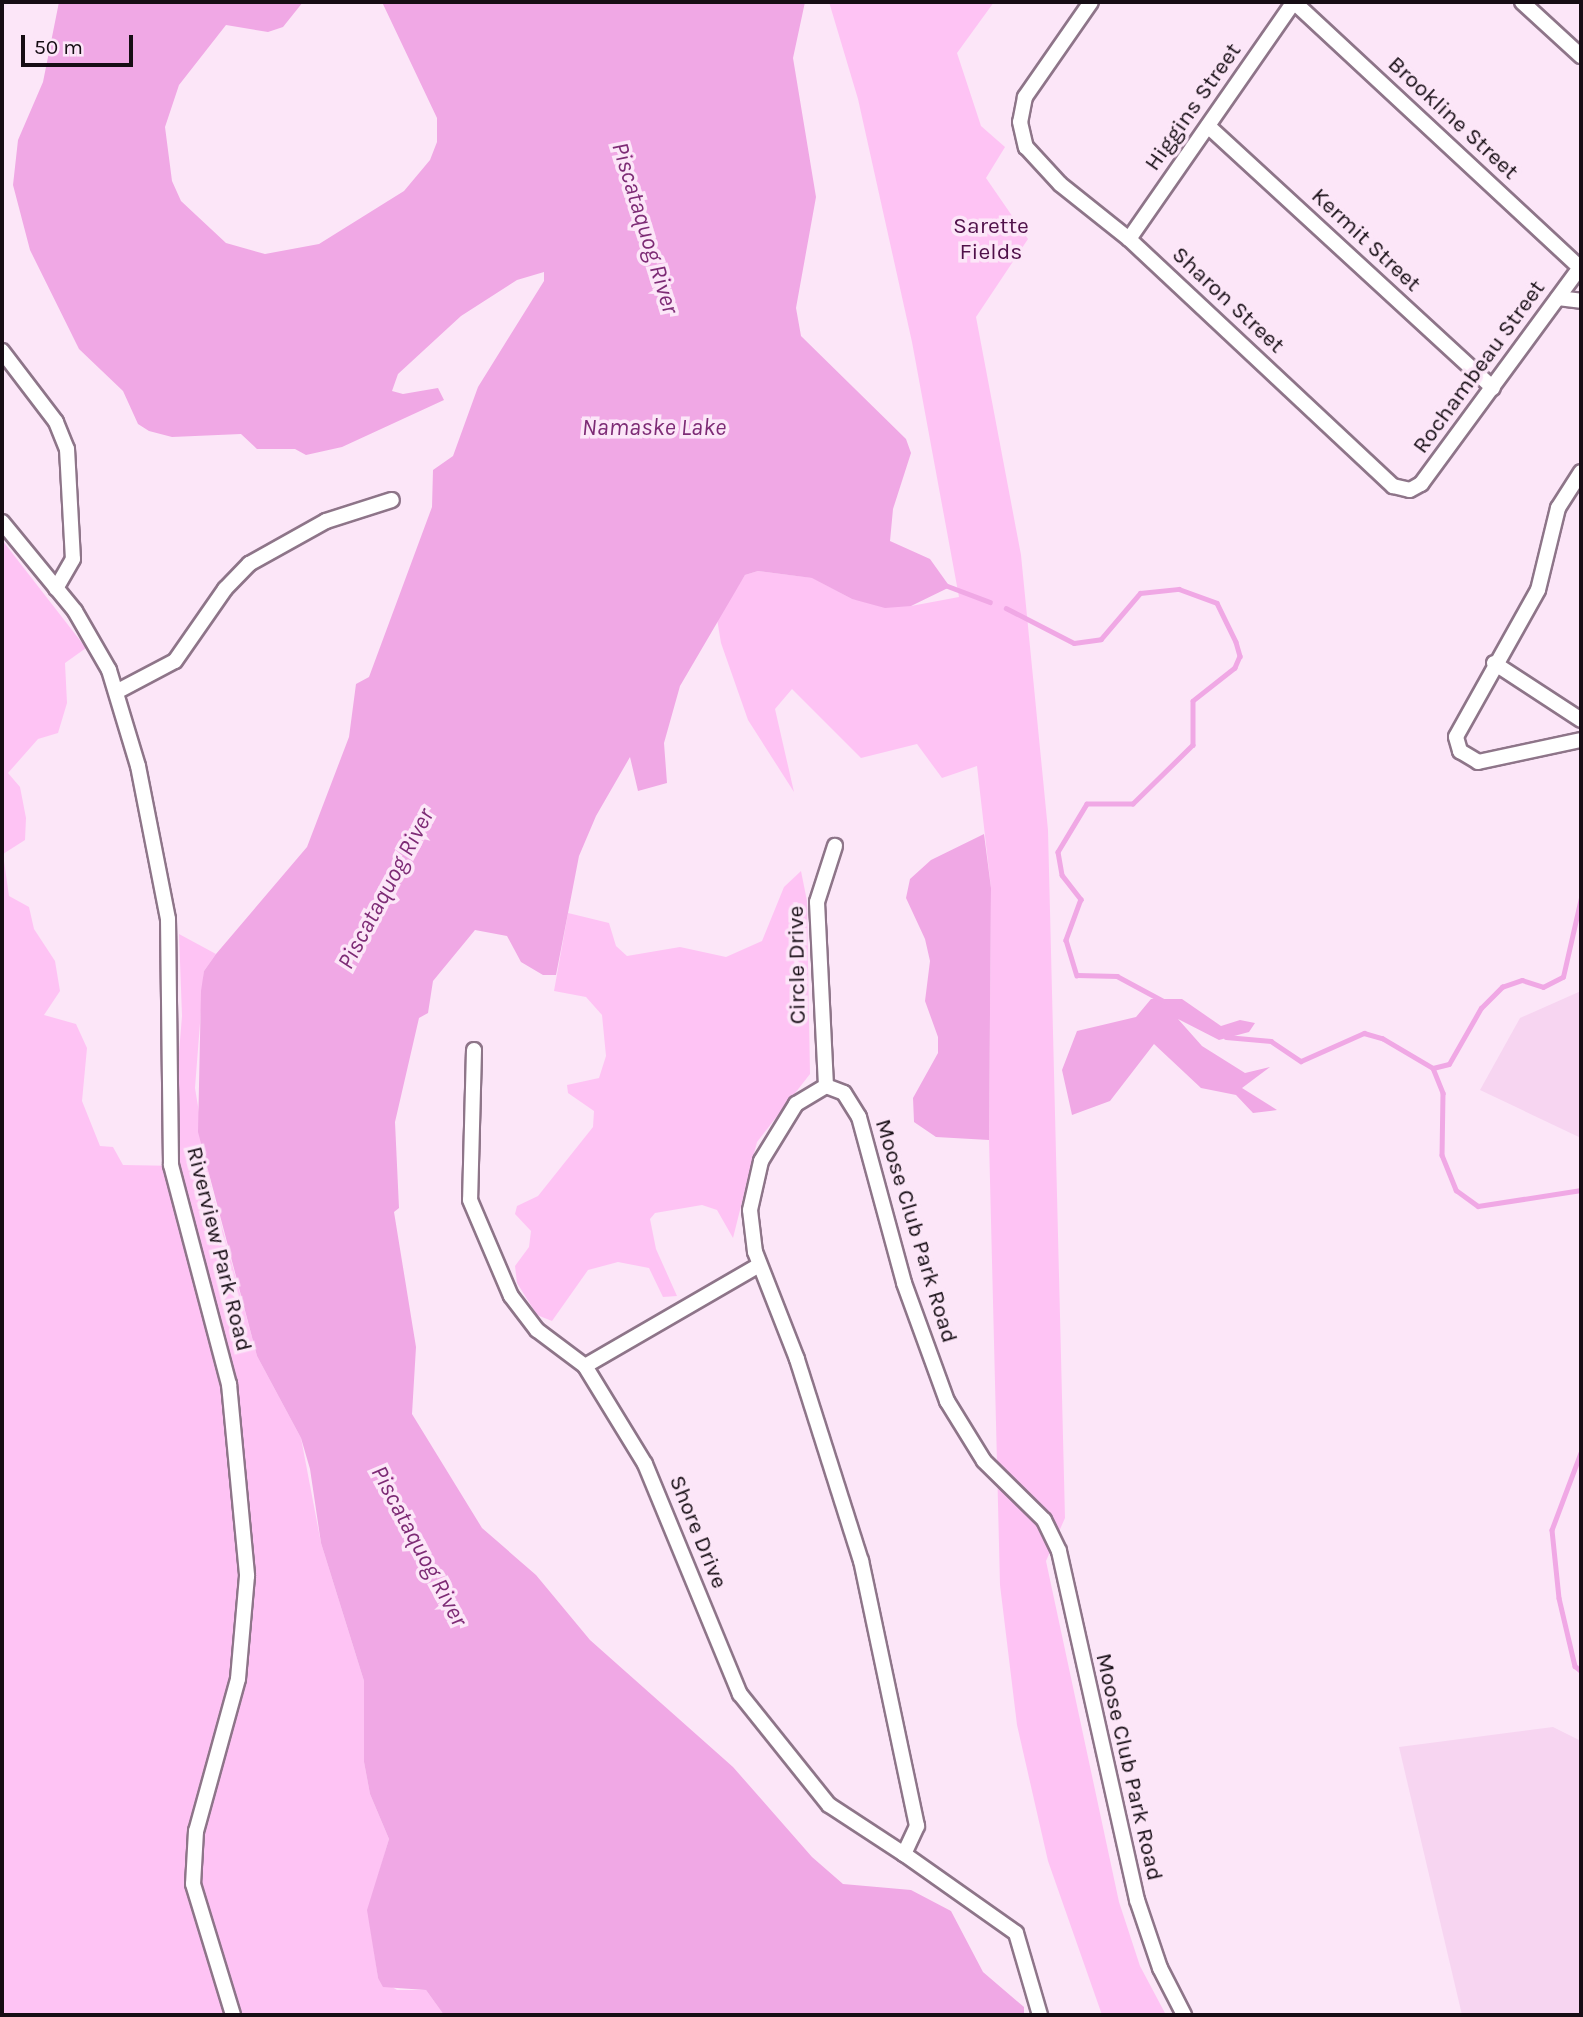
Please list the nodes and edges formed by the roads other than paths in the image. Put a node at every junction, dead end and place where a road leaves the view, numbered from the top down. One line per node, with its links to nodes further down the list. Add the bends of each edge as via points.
1 (1091, 2): 6 (street, Sharon Street, via 1025,97 1021,135 1042,167)
2 (1294, 2): 5 (street, Higgins Street); 7 (street, Brookline Street)
3 (1522, 2): 4 (street)
4 (1581, 56)
5 (1208, 126): 6 (street, Higgins Street); 11 (street, Kermit Street)
6 (1129, 239): 13 (street, Sharon Street, via 1393,486)
7 (1581, 267): 8 (street, Rochambeau Street)
8 (1558, 298): 9 (street); 11 (street, Rochambeau Street)
9 (1581, 301)
10 (2, 351): 16 (street, via 56,422 67,449 73,559)
11 (1493, 388): 13 (street, Rochambeau Street, via 1421,484)
12 (1581, 472): 17 (street, via 1561,501 1538,590)
13 (1410, 490)
14 (392, 500): 18 (street, via 326,521 249,564 225,589 175,661)
15 (2, 522): 16 (street, Riverview Park Road)
16 (56, 589): 18 (street, Riverview Park Road, via 75,611)
17 (1494, 663): 19 (street); 20 (street, via 1456,730 1465,756 1486,762)
18 (118, 691): 27 (street, Riverview Park Road, via 168,919 171,1165 229,1384 237,1444 246,1629 238,1679 196,1831 193,1884)
19 (1581, 720)
20 (1581, 740)
21 (835, 846): 23 (street, Circle Drive, via 817,902)
22 (474, 1051): 25 (street, Shore Drive, via 470,1200 520,1310)
23 (826, 1086): 24 (street, via 796,1104 761,1161 750,1210); 29 (street, Moose Club Park Road, via 844,1093 859,1117 904,1283 947,1401 984,1461 1044,1520 1059,1551 1137,1900 1160,1968)
24 (759, 1265): 25 (street); 26 (street, via 797,1359 861,1561 917,1826)
25 (585, 1366): 26 (street, Shore Drive, via 660,1493 740,1694 829,1805)
26 (904, 1854): 28 (street, via 1016,1933)
27 (233, 2015)
28 (1040, 2015)
29 (1184, 2015)

